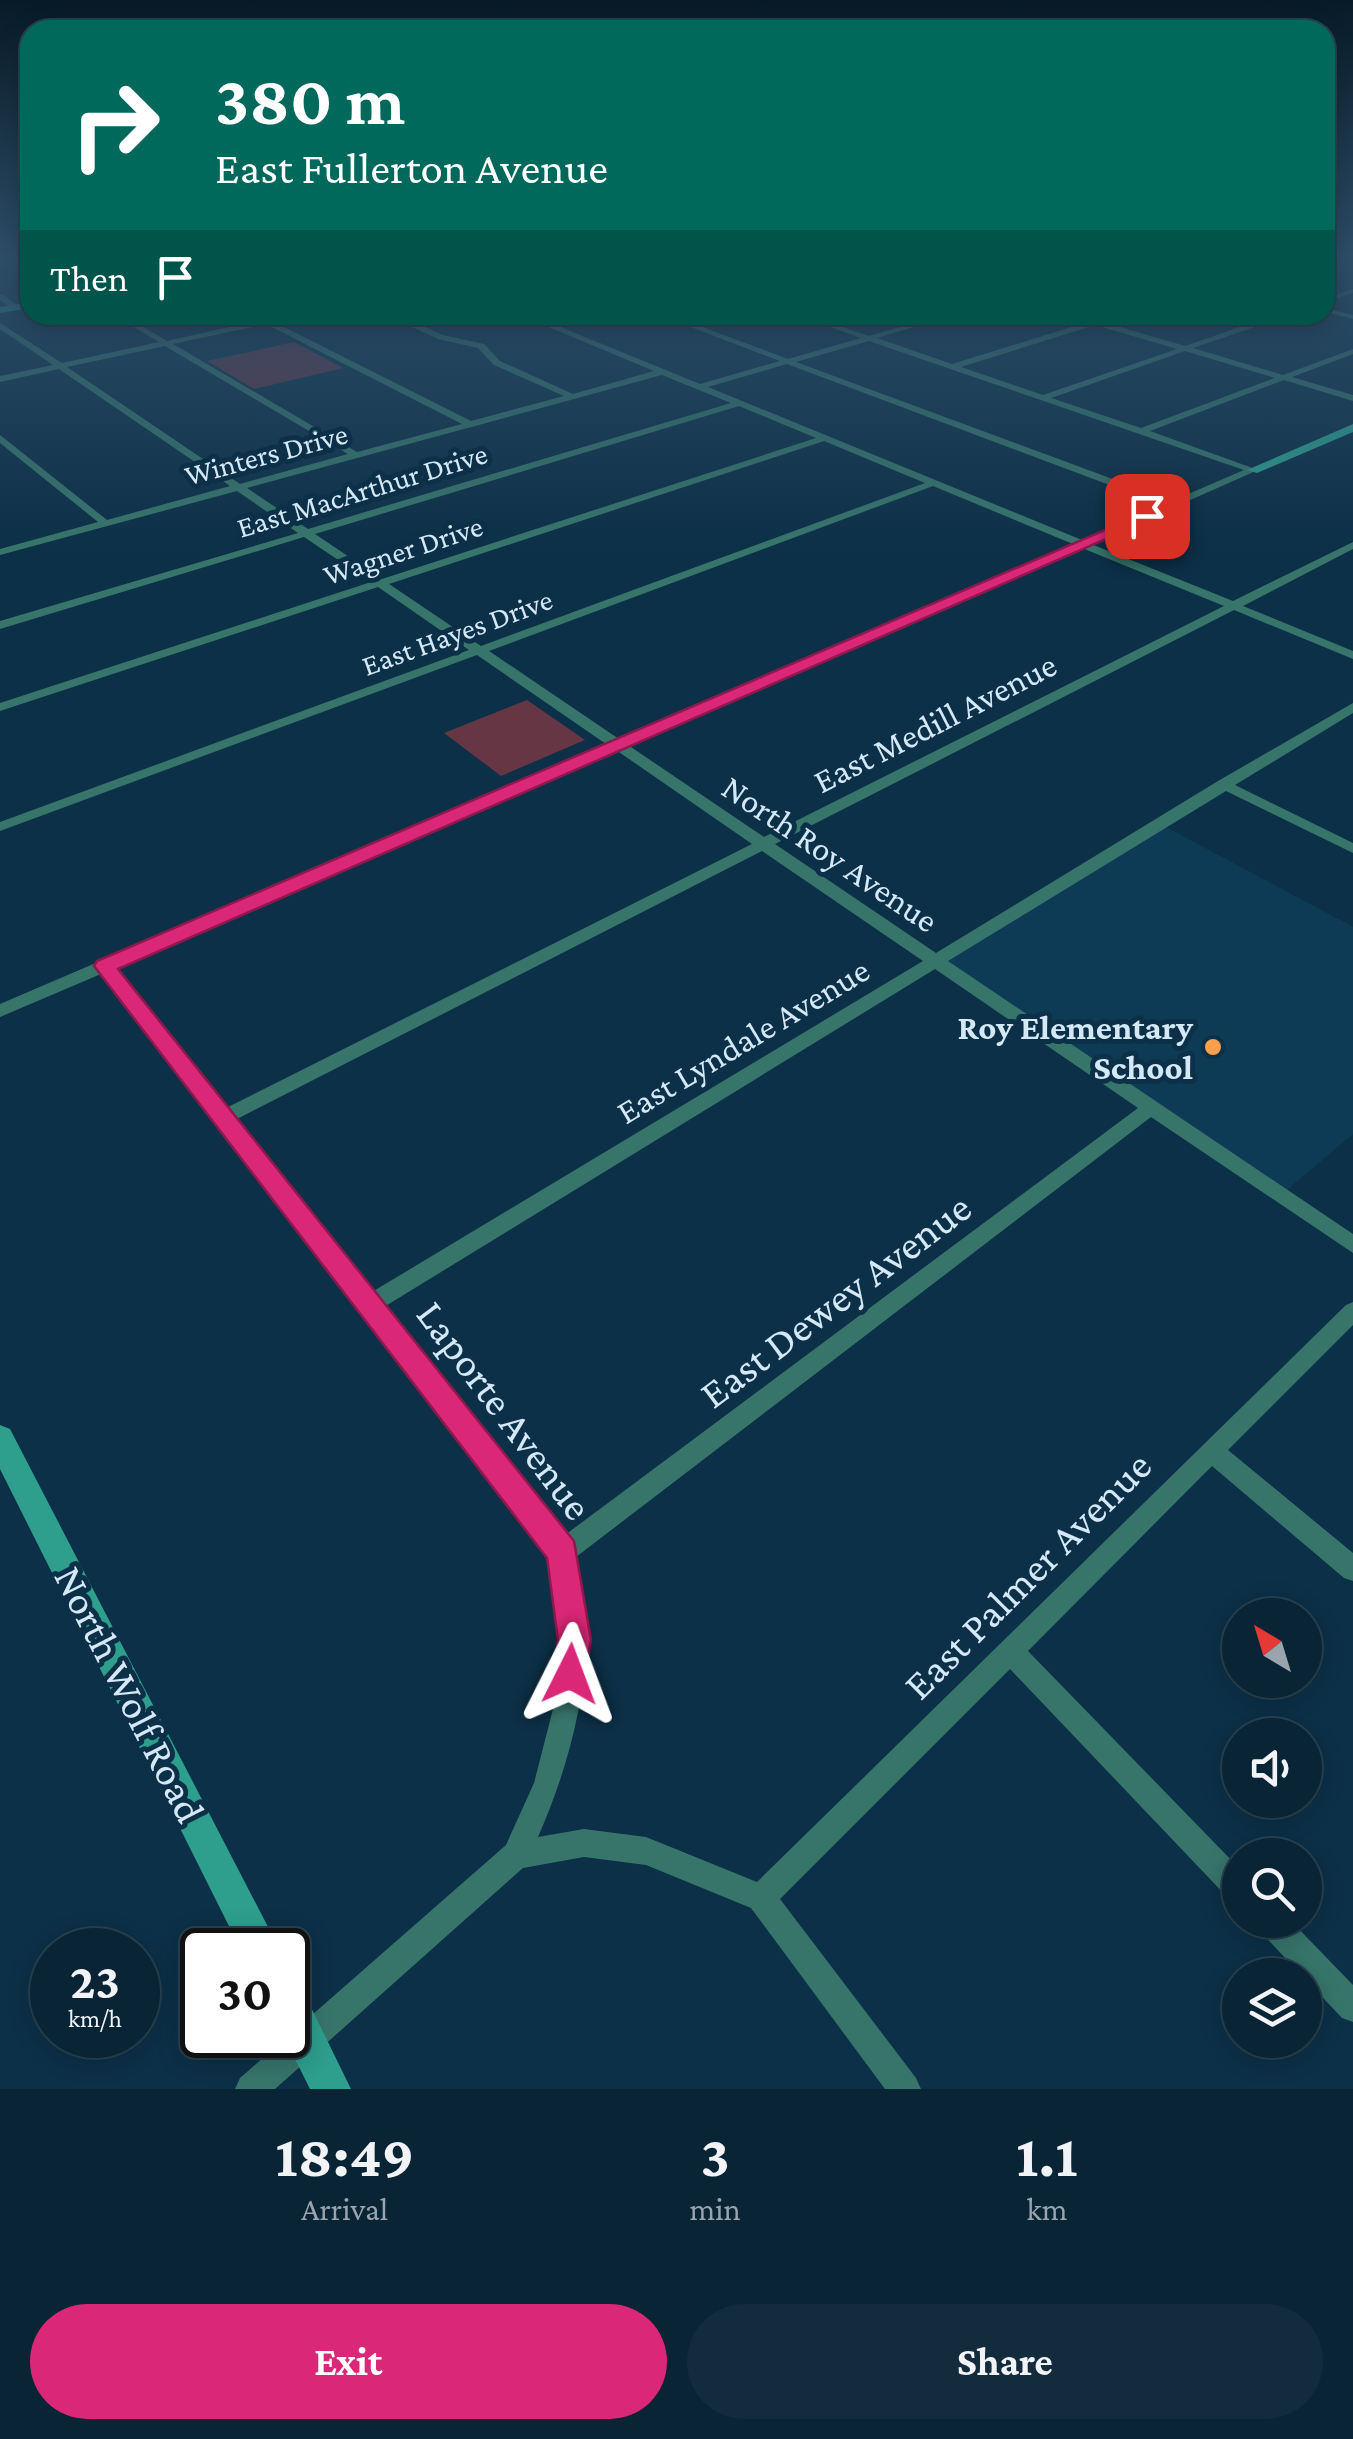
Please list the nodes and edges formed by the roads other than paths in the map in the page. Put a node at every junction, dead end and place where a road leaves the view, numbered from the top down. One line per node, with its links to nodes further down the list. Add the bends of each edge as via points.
1 (42, 354): 15 (street, North Roy Avenue)
2 (113, 354): 15 (street)
3 (187, 354): 30 (street)
4 (332, 354): 25 (street)
5 (489, 354): 21 (street)
6 (620, 354): 17 (street)
7 (768, 354): 14 (street)
8 (813, 354): 14 (street)
9 (916, 354): 16 (street)
10 (992, 354): 16 (street)
11 (1166, 354): 22 (street)
12 (1206, 354): 18 (street)
13 (1343, 354): 18 (street)
14 (788, 362): 20 (street); 34 (street)
15 (58, 366): 19 (street); 33 (street, North Roy Avenue)
16 (952, 367): 22 (street)
17 (662, 372): 20 (street); 21 (street, Winters Drive)
18 (1282, 377): 23 (street); 27 (street)
19 (0, 379)
20 (699, 387): 24 (street)
21 (571, 396): 25 (street, Winters Drive)
22 (1042, 398): 27 (street)
23 (1353, 398)
24 (738, 404): 29 (street); 36 (street, East MacArthur Drive)
25 (470, 424): 30 (street, Winters Drive)
26 (1353, 428): 31 (main road)
27 (1140, 432): 31 (street)
28 (0, 438): 35 (street)
29 (822, 439): 32 (street); 40 (street, Wagner Drive)
30 (356, 455): 33 (street, Winters Drive)
31 (1254, 470): 34 (street)
32 (931, 484): 37 (street); 43 (street, East Hayes Drive)
33 (238, 488): 35 (street, Winters Drive); 36 (street, North Roy Avenue)
34 (1172, 505): 37 (street)
35 (105, 524): 39 (street, Winters Drive)
36 (306, 533): 40 (street, North Roy Avenue); 42 (street, East MacArthur Drive)
37 (1084, 544): 41 (street); 47 (street)
38 (1353, 545): 41 (street, East Medill Avenue)
39 (0, 552)
40 (380, 584): 43 (street, North Roy Avenue); 46 (street, Wagner Drive)
41 (1234, 605): 44 (street); 50 (street, East Medill Avenue)
42 (0, 625)
43 (478, 651): 47 (street, North Roy Avenue); 49 (street, East Hayes Drive)
44 (1353, 654)
45 (1353, 707): 48 (street, East Lyndale Avenue)
46 (0, 708)
47 (618, 744): 50 (street, North Roy Avenue); 53 (street)
48 (1224, 784): 51 (street); 52 (street, East Lyndale Avenue)
49 (0, 827)
50 (762, 844): 52 (street, North Roy Avenue); 56 (street, East Medill Avenue)
51 (1353, 849)
52 (932, 960): 55 (street, North Roy Avenue); 58 (street, East Lyndale Avenue)
53 (104, 966): 54 (street); 56 (street, Laporte Avenue)
54 (0, 1010)
55 (1152, 1108): 57 (street, North Roy Avenue); 62 (street, East Dewey Avenue)
56 (222, 1118): 58 (street, Laporte Avenue)
57 (1353, 1245)
58 (371, 1304): 62 (street, Laporte Avenue)
59 (1353, 1311): 61 (street, East Palmer Avenue)
60 (0, 1438): 68 (main road, North Wolf Road)
61 (1212, 1452): 63 (street); 64 (street, East Palmer Avenue)
62 (562, 1552): 65 (street, Laporte Avenue, via 574,1640 566,1710 547,1785)
63 (1353, 1569)
64 (1010, 1652): 66 (street); 67 (street, East Palmer Avenue)
65 (516, 1855): 67 (street, via 584,1843 646,1851); 71 (street)
66 (1222, 1871)
67 (761, 1898): 76 (street)
68 (249, 1928)
69 (1286, 1938): 70 (street)
70 (1353, 2007)
71 (310, 2038)
72 (310, 2047): 75 (main road)
73 (287, 2058): 74 (street)
74 (251, 2089)
75 (331, 2089)
76 (905, 2089)

